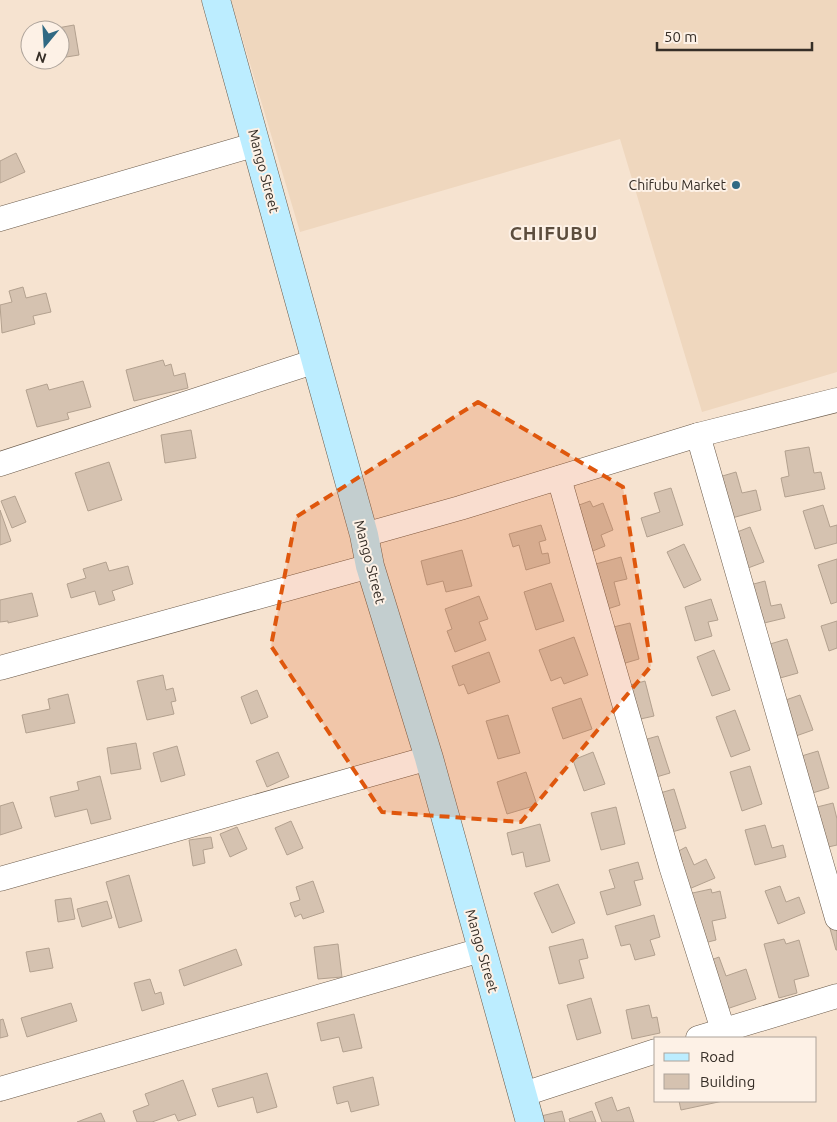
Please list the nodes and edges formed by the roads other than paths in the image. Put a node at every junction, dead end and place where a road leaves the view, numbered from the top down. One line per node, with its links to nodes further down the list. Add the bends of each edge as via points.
1 (216, 0): 2 (main road, Mango Street)
2 (257, 144): 3 (street); 4 (main road, Mango Street)
3 (0, 219)
4 (316, 361): 7 (street); 9 (main road, Mango Street)
5 (837, 400): 6 (street)
6 (698, 435): 8 (street); 14 (street)
7 (0, 464)
8 (559, 478): 9 (street); 17 (street, via 671,866)
9 (364, 535): 10 (main road, Mango Street)
10 (370, 566): 11 (street); 12 (main road, Mango Street)
11 (0, 668)
12 (429, 758): 13 (street); 15 (main road, Mango Street)
13 (0, 879)
14 (837, 918)
15 (481, 950): 20 (street); 21 (main road, Mango Street)
16 (837, 996): 17 (street)
17 (724, 1030): 18 (street)
18 (701, 1037)
19 (654, 1052): 21 (street)
20 (0, 1089)
21 (524, 1094): 22 (main road, Mango Street)
22 (530, 1122)

